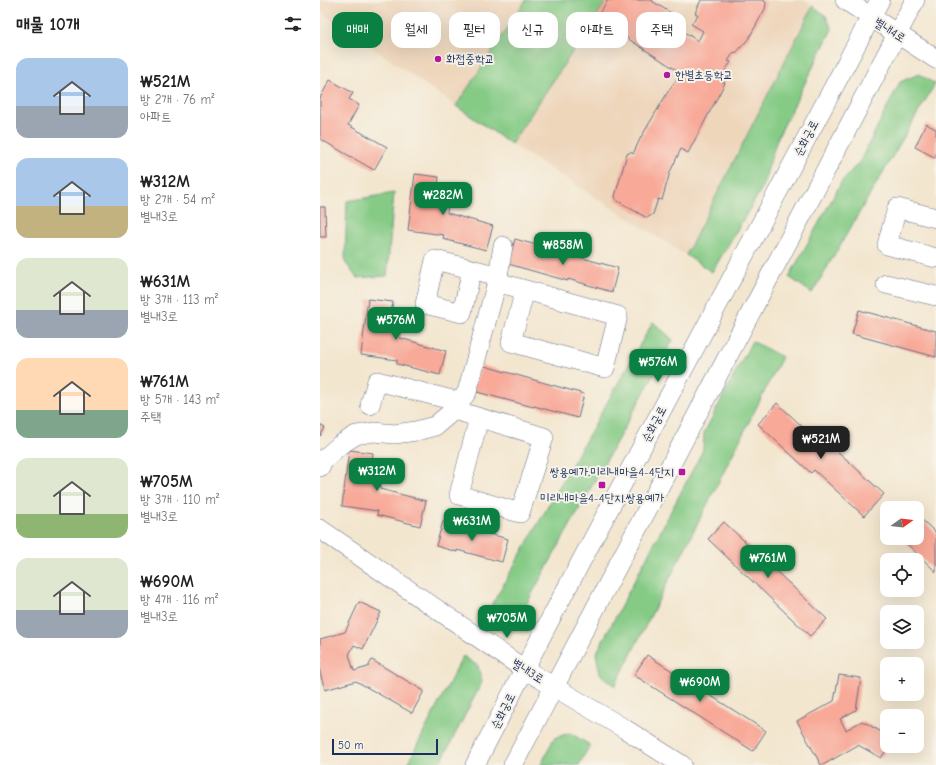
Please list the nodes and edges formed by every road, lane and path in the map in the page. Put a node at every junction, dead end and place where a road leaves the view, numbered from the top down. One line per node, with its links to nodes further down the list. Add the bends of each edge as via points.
1 (845, 0): 4 (street, 별내4로)
2 (880, 0): 4 (street, 순화궁로)
3 (916, 0): 5 (street)
4 (870, 17): 5 (street, 별내4로); 20 (street, 순화궁로)
5 (897, 34): 6 (street, 별내4로); 21 (street)
6 (936, 59)
7 (936, 218): 9 (street, via 897,208 886,245)
8 (503, 246): 11 (street)
9 (936, 258)
10 (472, 269): 11 (street)
11 (498, 279): 13 (street); 16 (street, via 467,392)
12 (886, 284): 14 (street)
13 (525, 290): 13 (street, via 618,316 605,368 511,342)
14 (936, 296)
15 (370, 405): 16 (street, via 377,381)
16 (457, 406): 17 (street); 18 (street, via 435,426 416,432 374,432 356,435 324,459)
17 (479, 418): 17 (street, via 544,437 520,513 459,495)
18 (320, 467)
19 (320, 529): 20 (street, 별내3로)
20 (524, 669): 21 (street, 별내3로); 22 (street, 순화궁로)
21 (554, 687): 23 (street); 24 (street, 별내3로)
22 (475, 765)
23 (513, 765)
24 (682, 765)

